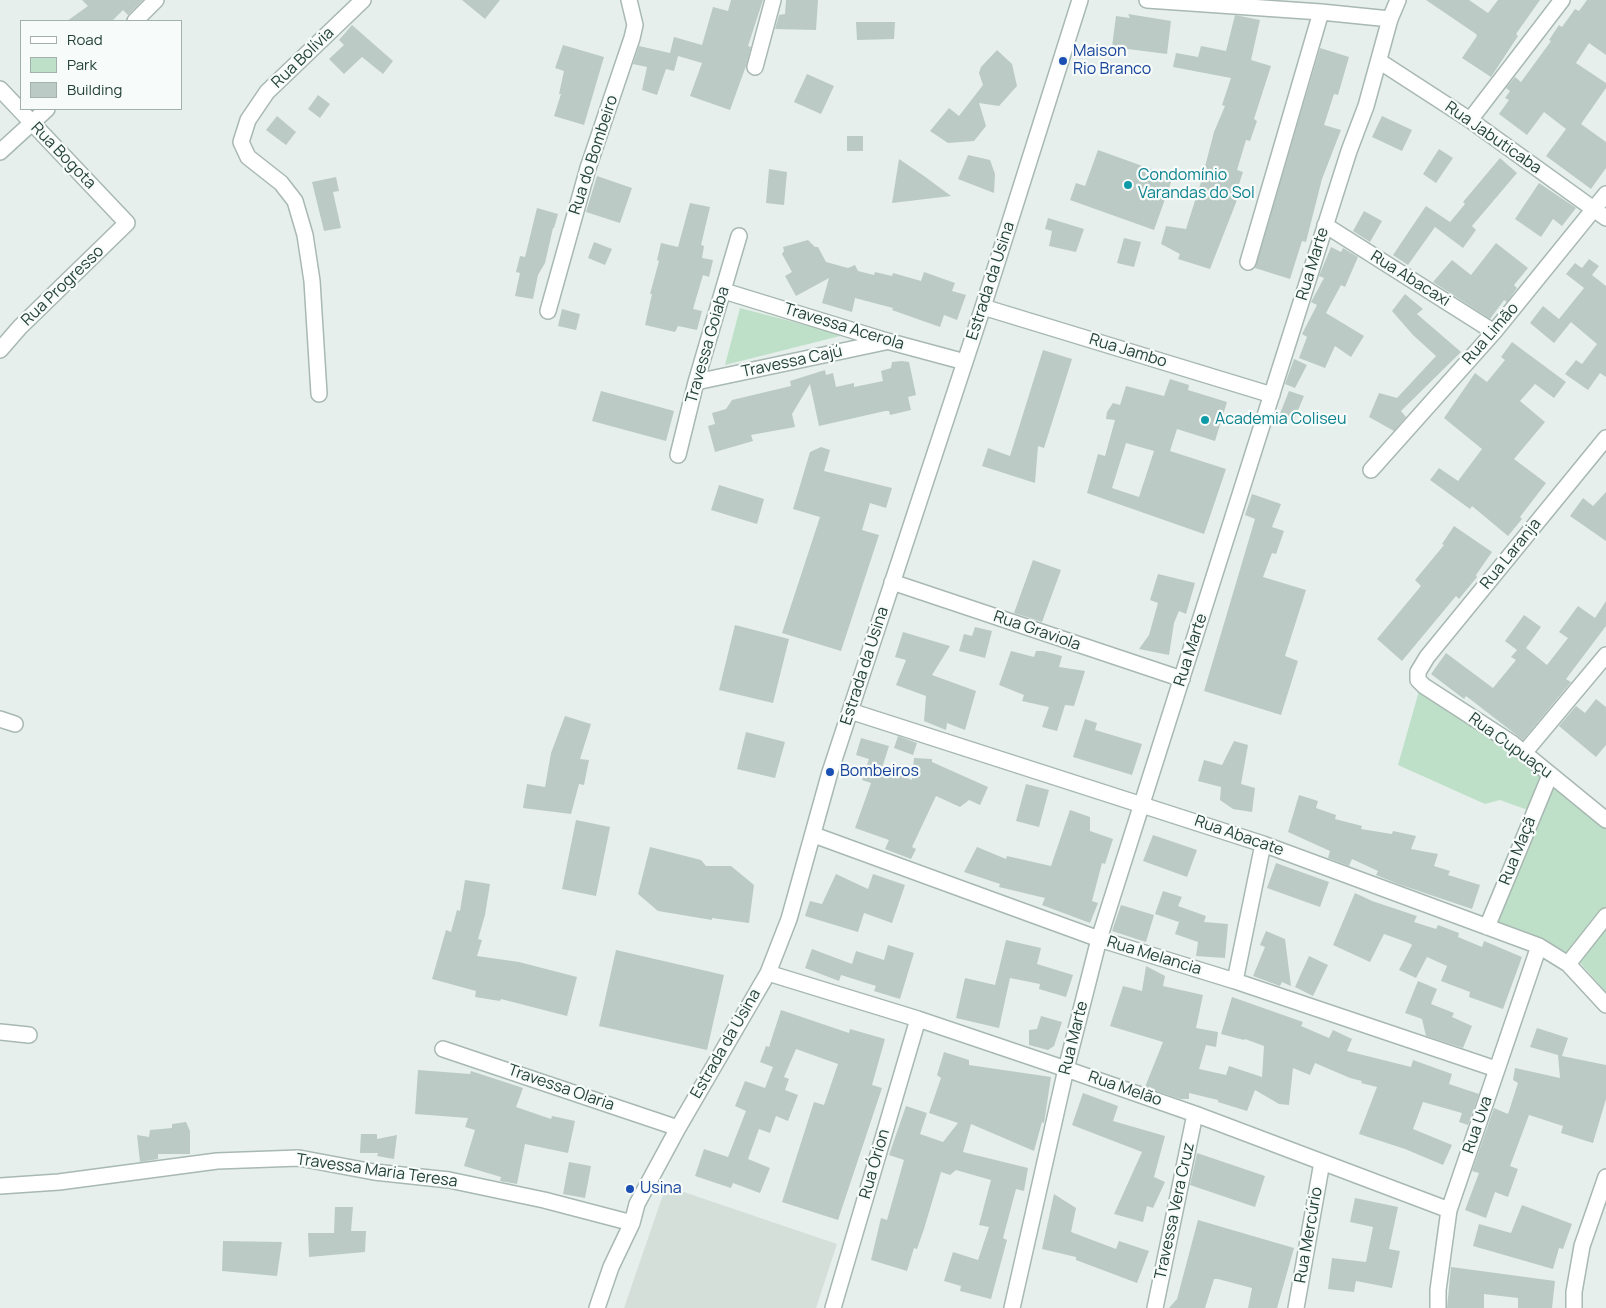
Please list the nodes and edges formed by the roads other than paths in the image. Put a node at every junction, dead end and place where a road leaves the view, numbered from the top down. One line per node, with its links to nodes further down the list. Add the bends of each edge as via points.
1 (156, 0): 11 (street)
2 (363, 0): 33 (street, Rua Bolívia, via 267,92 248,120 241,142 248,157 281,183 295,201 305,235 312,281)
3 (629, 0): 27 (street, Rua do Bombeiro, via 634,12 632,38 588,168)
4 (773, 0): 13 (street)
5 (1080, 0): 26 (street, Estrada da Usina)
6 (1147, 0): 9 (street)
7 (1398, 0): 10 (street, Rua Marte)
8 (1562, 0): 16 (street)
9 (1321, 12): 10 (street); 24 (street)
10 (1390, 19): 12 (street, Rua Marte)
11 (136, 20)
12 (1378, 61): 16 (street, Rua Jabuticaba); 22 (street, Rua Marte)
13 (755, 67)
14 (0, 89): 17 (street, Rua Bogota)
15 (46, 110): 17 (street)
16 (1470, 120): 20 (street, Rua Jabuticaba)
17 (32, 124): 18 (street); 21 (street, Rua Bogota)
18 (0, 152)
19 (1606, 194): 20 (street, Rua Limão)
20 (1600, 214): 28 (street, Rua Limão)
21 (127, 223): 30 (street, Rua Progresso)
22 (1325, 226): 28 (street, Rua Abacaxi); 34 (street, Rua Marte)
23 (739, 236): 25 (street, Travessa Goiaba)
24 (1248, 262)
25 (724, 291): 29 (street, Travessa Acerola); 32 (street, Travessa Goiaba)
26 (983, 307): 31 (street, Estrada da Usina); 34 (street, Rua Jambo)
27 (548, 311)
28 (1494, 332): 37 (street, Rua Limão)
29 (887, 341): 31 (street, Travessa Acerola); 32 (street, Travessa Cajú)
30 (0, 350)
31 (965, 362): 38 (street, Estrada da Usina)
32 (696, 382): 36 (street, Travessa Goiaba)
33 (318, 394)
34 (1272, 394): 41 (street, Rua Marte)
35 (1606, 438): 40 (street, Rua Laranja)
36 (678, 455)
37 (1371, 470)
38 (892, 582): 41 (street, Rua Graviola); 42 (street, Estrada da Usina)
39 (1606, 655): 45 (street)
40 (1418, 672): 45 (street, Rua Cupuaçu, via 1418,680 1424,686)
41 (1182, 679): 47 (street, Rua Marte)
42 (850, 711): 47 (street, Rua Abacate); 49 (street, Estrada da Usina)
43 (0, 719): 44 (street)
44 (15, 724)
45 (1524, 753): 46 (street, Rua Cupuaçu)
46 (1550, 775): 48 (street, Rua Cupuaçu); 52 (street, Rua Maçã)
47 (1140, 803): 50 (street, Rua Abacate); 53 (street, Rua Marte)
48 (1606, 820)
49 (814, 835): 53 (street, Rua Melancia); 56 (street, Estrada da Usina, via 789,919)
50 (1263, 844): 52 (street, Rua Abacate); 57 (street)
51 (1606, 916): 55 (street)
52 (1487, 927): 54 (street, Rua Abacate)
53 (1099, 939): 57 (street, Rua Melancia); 63 (street, Rua Marte)
54 (1539, 946): 55 (street, Rua Abacate); 64 (street, Rua Uva)
55 (1568, 964): 58 (street, Rua Abacate)
56 (768, 973): 59 (street, Rua Melão); 66 (street, Estrada da Usina)
57 (1235, 981): 64 (street, Rua Melancia)
58 (1606, 1005)
59 (918, 1019): 63 (street, Rua Melão); 73 (street, Rua Órion)
60 (0, 1032): 61 (street)
61 (29, 1035)
62 (444, 1049): 66 (street, Travessa Olaria)
63 (1066, 1069): 65 (street, Rua Melão); 74 (street, Rua Marte)
64 (1496, 1069): 70 (street, Rua Uva)
65 (1195, 1114): 67 (street, Rua Melão); 75 (street, Travessa Vera Cruz)
66 (678, 1128): 71 (street, Estrada da Usina, via 637,1204)
67 (1322, 1162): 70 (street, Rua Melão); 76 (street, Rua Mercúrio)
68 (1606, 1177): 78 (street, via 1582,1246)
69 (0, 1186): 71 (street, Travessa Maria Teresa, via 59,1182 217,1161 299,1158 374,1172 449,1180)
70 (1449, 1210): 77 (street, Rua Uva)
71 (632, 1223): 72 (street, Estrada da Usina, via 611,1267)
72 (597, 1308)
73 (832, 1308)
74 (1012, 1308)
75 (1154, 1308)
76 (1296, 1308)
77 (1438, 1308)
78 (1574, 1308)

